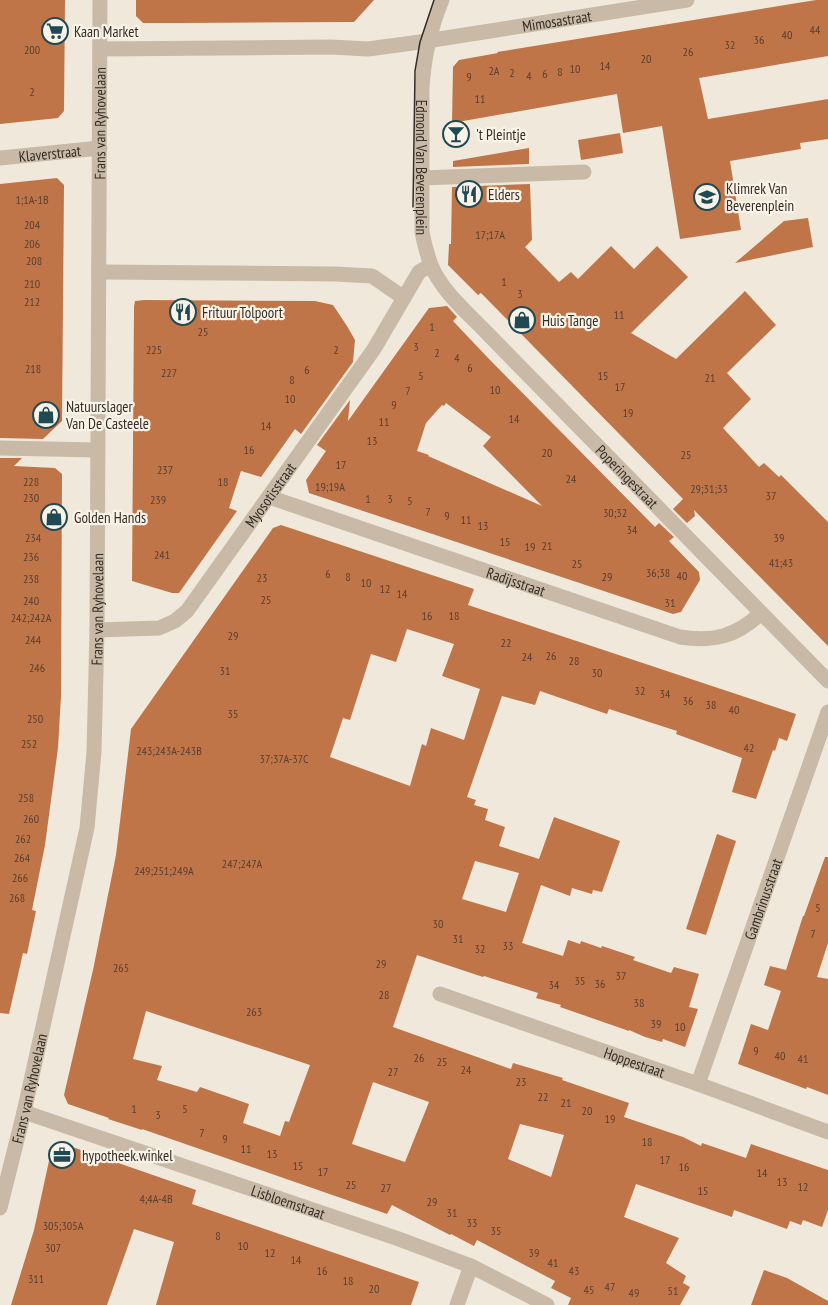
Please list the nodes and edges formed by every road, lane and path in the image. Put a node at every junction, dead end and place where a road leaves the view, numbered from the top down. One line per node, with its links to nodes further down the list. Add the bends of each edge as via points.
1 (100, 0): 5 (street, Frans van Ryhovelaan)
2 (442, 0): 4 (street, Edmond Van Beverenplein)
3 (687, 0): 4 (street, Mimosastraat)
4 (428, 40): 5 (street, via 368,49); 9 (street, Edmond Van Beverenplein, via 422,88)
5 (100, 49): 6 (street, Frans van Ryhovelaan)
6 (99, 148): 7 (street, Klaverstraat); 11 (street, Frans van Ryhovelaan)
7 (0, 158)
8 (584, 172): 9 (street)
9 (421, 178): 10 (street, Edmond Van Beverenplein, via 422,232)
10 (431, 266): 12 (street, via 419,272); 16 (street, Poperingestraat, via 464,310)
11 (99, 272): 12 (street, via 372,276); 14 (street, Frans van Ryhovelaan)
12 (404, 298): 15 (street, Myosotisstraat, via 374,349)
13 (0, 448): 14 (street)
14 (98, 450): 17 (street, Frans van Ryhovelaan)
15 (269, 497): 16 (street, Radijsstraat, via 680,637 715,639 750,624); 17 (street, Myosotisstraat, via 187,611 175,621 159,628)
16 (761, 613): 18 (street, Poperingestraat)
17 (97, 630): 22 (street, Frans van Ryhovelaan, via 94,752 87,828)
18 (828, 681)
19 (828, 712): 21 (street, Gambrinusstraat)
20 (440, 994): 21 (street, Hoppestraat)
21 (698, 1084): 23 (street, Hoppestraat)
22 (24, 1112): 24 (street, Frans van Ryhovelaan); 25 (street, Lisbloemstraat)
23 (828, 1132)
24 (0, 1208)
25 (471, 1266): 26 (street); 27 (street, Lisbloemstraat)
26 (457, 1305)
27 (547, 1305)

